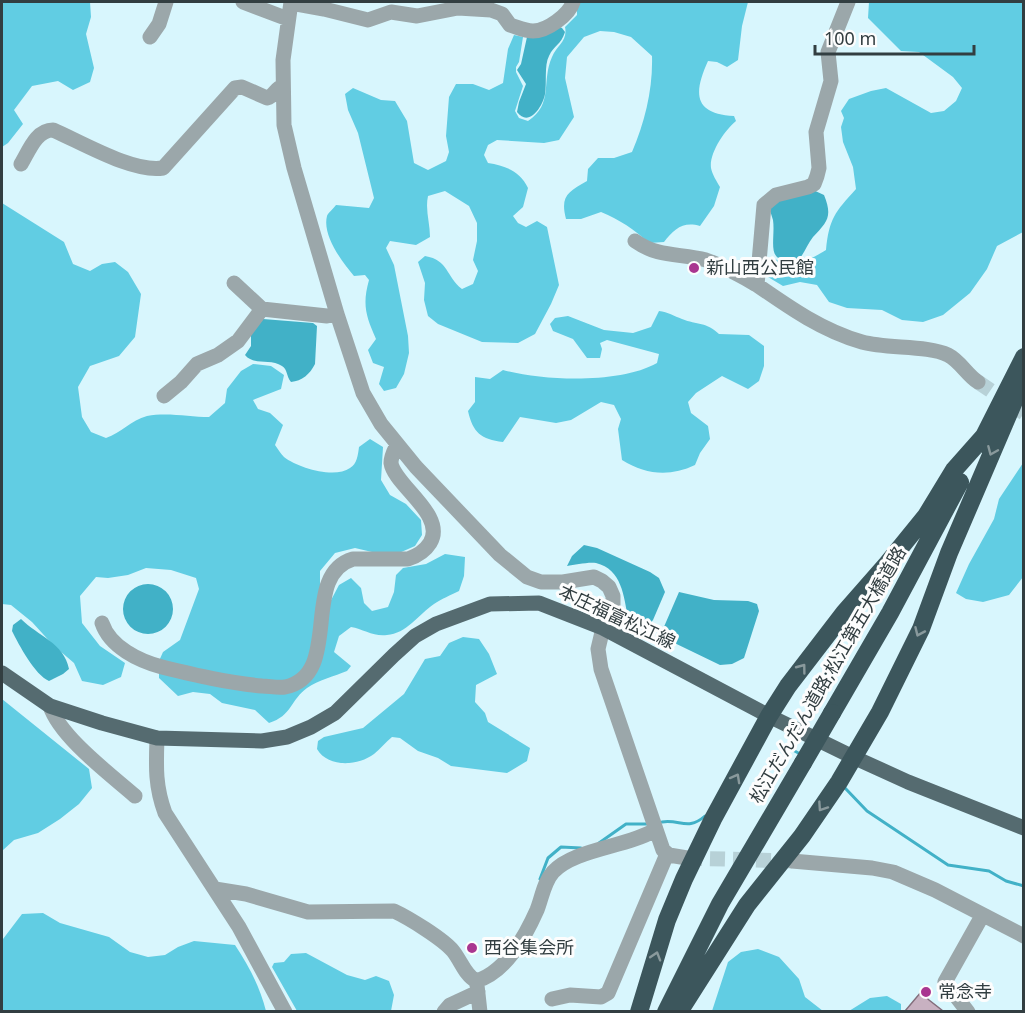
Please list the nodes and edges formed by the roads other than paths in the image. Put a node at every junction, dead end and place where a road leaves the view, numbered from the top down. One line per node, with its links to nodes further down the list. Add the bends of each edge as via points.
1 (166, 2): 7 (street)
2 (243, 2): 6 (street)
3 (291, 2): 4 (street, via 368,20 391,12 417,15 458,8 491,10 502,14 510,25 533,31 544,29 569,12); 6 (street)
4 (573, 2)
5 (848, 2): 12 (street, via 828,52 831,81 816,132 817,176 814,184 776,195 764,205)
6 (288, 20): 8 (street)
7 (150, 38)
8 (283, 86): 9 (street, via 267,98 242,87 235,88 163,168 122,162 53,130 38,136); 14 (street, via 284,124 294,168)
9 (21, 164)
10 (635, 241): 12 (street, via 648,250 718,264)
11 (234, 283): 13 (street)
12 (757, 285): 17 (street, via 808,320 850,338 879,346 947,354)
13 (262, 309): 14 (street); 18 (street, via 238,341 197,364)
14 (337, 314): 20 (street, via 363,393)
15 (1023, 357): 19 (highway, 松江だんだん道路;松江第五大橋道路)
16 (1023, 378): 27 (highway, one-way to 27, via 921,629)
17 (978, 382)
18 (164, 396)
19 (985, 435): 25 (highway, one-way to 19, via 844,613 926,516 954,470); 43 (highway, 松江だんだん道路;松江第五大橋道路, bridge, via 890,612 720,904)
20 (397, 446): 21 (street, via 392,455 393,467 431,519 430,544 408,559 353,559 334,572 315,658 310,670 294,684 243,684 149,663 113,641); 22 (street, via 500,555 527,576 541,582 594,577 609,587 613,606)
21 (102, 623)
22 (603, 628): 25 (main road, 本庄福富松江線); 26 (main road, 本庄福富松江線, via 539,603 490,604 415,636 335,713 287,737 262,741); 30 (street, via 598,649 601,669)
23 (2, 673): 24 (main road, 本庄福富松江線)
24 (50, 706): 26 (main road, 本庄福富松江線); 28 (street, via 67,734)
25 (769, 716): 27 (main road, 本庄福富松江線); 42 (highway, one-way to 25, via 684,879)
26 (157, 738): 34 (street, via 158,793 165,813)
27 (853, 757): 29 (main road, 本庄福富松江線); 44 (highway, one-way to 44, via 802,836 747,905)
28 (135, 796)
29 (1023, 828)
30 (655, 830): 31 (street); 37 (street, via 556,869 511,955)
31 (667, 854): 32 (street); 38 (street, via 608,993 601,997 570,995)
32 (687, 858)
33 (792, 861): 35 (street, via 893,872)
34 (215, 889): 37 (street, via 308,912 394,911 452,950); 39 (street)
35 (982, 915): 36 (street); 45 (street, via 945,982)
36 (1019, 930)
37 (477, 987): 40 (street); 41 (street)
38 (552, 999)
39 (285, 1011)
40 (444, 1011)
41 (480, 1011)
42 (639, 1011)
43 (666, 1011)
44 (679, 1011)
45 (968, 1011)

